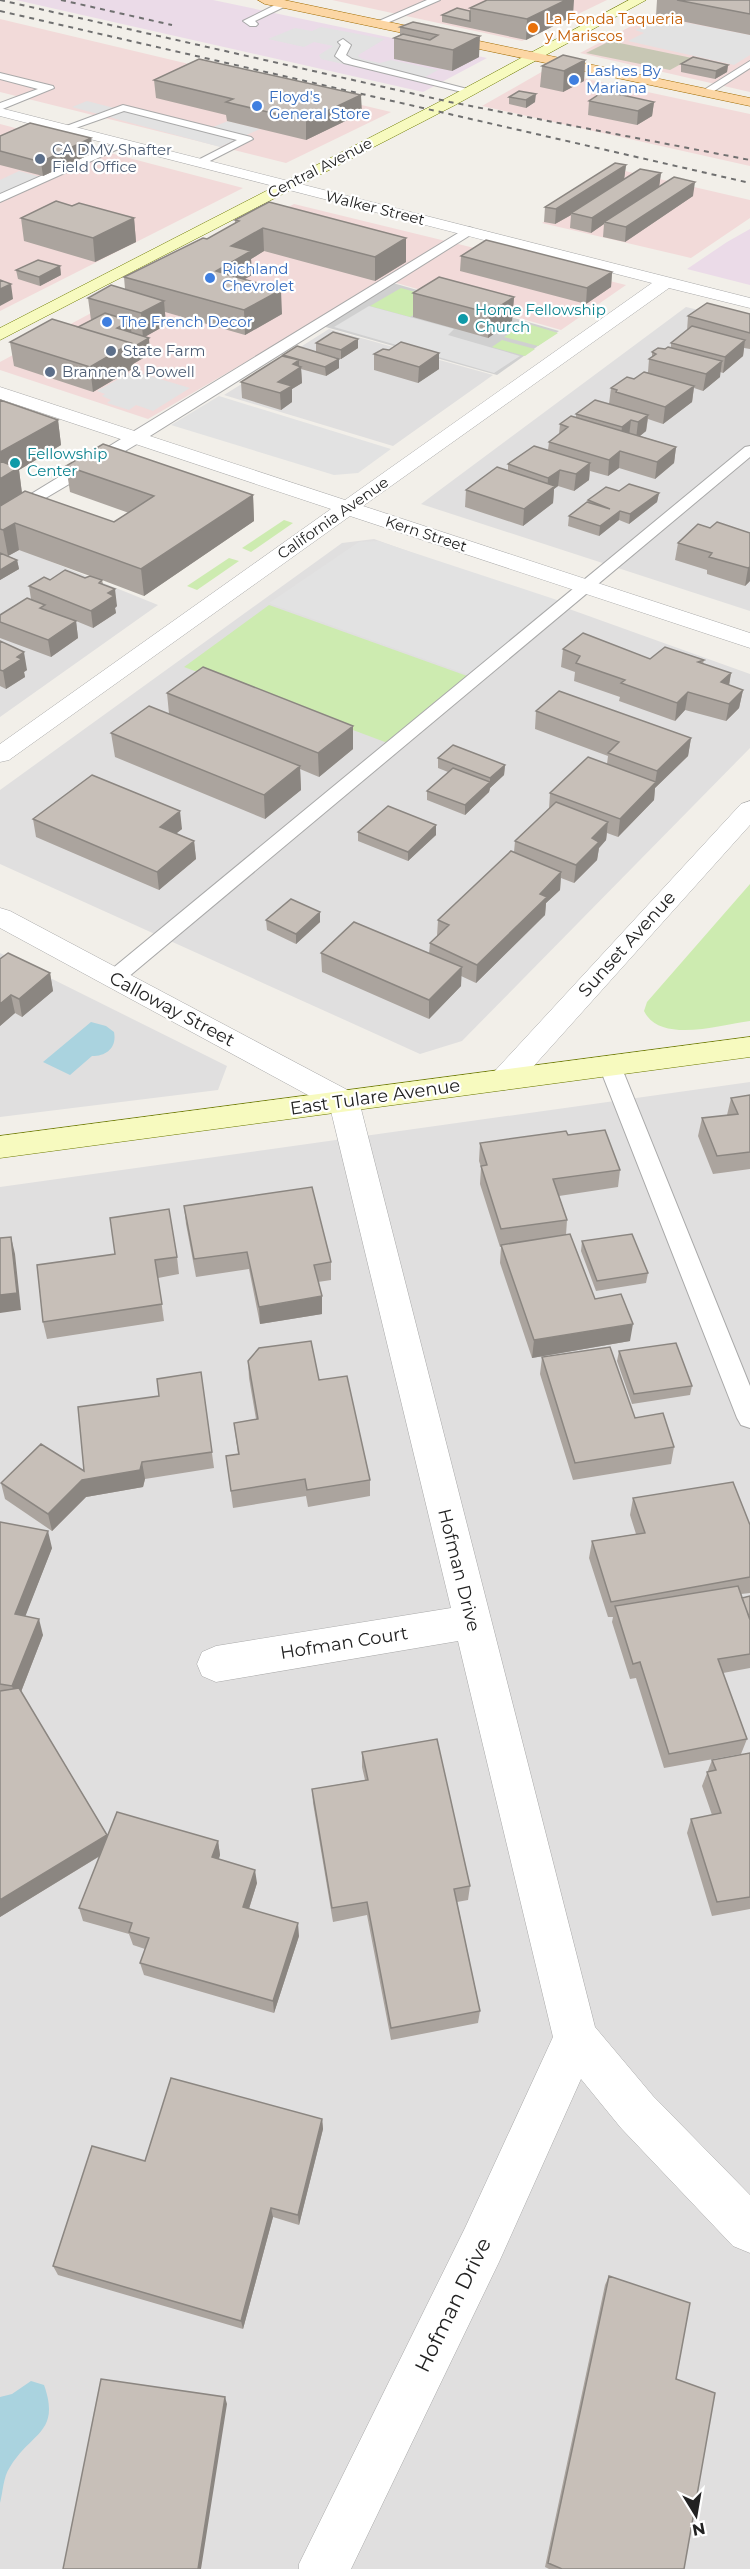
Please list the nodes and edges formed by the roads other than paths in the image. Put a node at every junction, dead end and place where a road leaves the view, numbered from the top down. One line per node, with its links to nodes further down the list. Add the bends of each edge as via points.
1 (265, 0): 4 (main road)
2 (435, 0): 6 (lane)
3 (639, 0): 8 (street, Central Avenue)
4 (283, 4): 5 (lane, via 248,21); 6 (main road)
5 (253, 24)
6 (377, 24): 8 (main road)
7 (344, 42): 11 (lane, via 340,56 348,61)
8 (532, 56): 11 (street, Central Avenue); 12 (main road)
9 (750, 64): 12 (lane)
10 (0, 76): 14 (lane, via 48,88)
11 (470, 91): 18 (street, Central Avenue)
12 (704, 93): 13 (main road)
13 (750, 102)
14 (0, 110): 15 (street, Walker Street)
15 (66, 129): 16 (street, Walker Street); 17 (lane, via 123,108 247,139)
16 (123, 143): 17 (street, Walker Street); 19 (lane)
17 (200, 163): 18 (street, Walker Street)
18 (287, 185): 20 (street, Walker Street); 23 (street, Central Avenue)
19 (0, 198)
20 (468, 231): 21 (street, Walker Street); 25 (lane)
21 (665, 282): 22 (street, Walker Street); 27 (street, California Avenue)
22 (750, 303)
23 (0, 335)
24 (0, 393): 25 (street, Kern Street)
25 (137, 438): 27 (street, Kern Street); 28 (lane)
26 (750, 450): 29 (lane)
27 (347, 508): 29 (street, Kern Street); 31 (street, California Avenue)
28 (0, 520)
29 (585, 586): 30 (street, Kern Street); 34 (lane)
30 (750, 641)
31 (0, 755)
32 (750, 809): 37 (street, Sunset Avenue)
33 (0, 917): 34 (street, Calloway Street)
34 (114, 978): 38 (street, Calloway Street)
35 (750, 1047): 36 (street, East Tulare Avenue)
36 (610, 1066): 37 (street, East Tulare Avenue); 40 (lane)
37 (504, 1080): 38 (street, East Tulare Avenue)
38 (344, 1101): 39 (street, East Tulare Avenue); 41 (street, Hofman Drive)
39 (0, 1147)
40 (750, 1418)
41 (472, 1622): 42 (street, Hofman Court); 43 (street, Hofman Drive)
42 (216, 1664)
43 (576, 2038): 44 (street, Hofman Drive, via 637,2112); 45 (street, Hofman Drive, via 482,2246)
44 (750, 2229)
45 (325, 2569)

